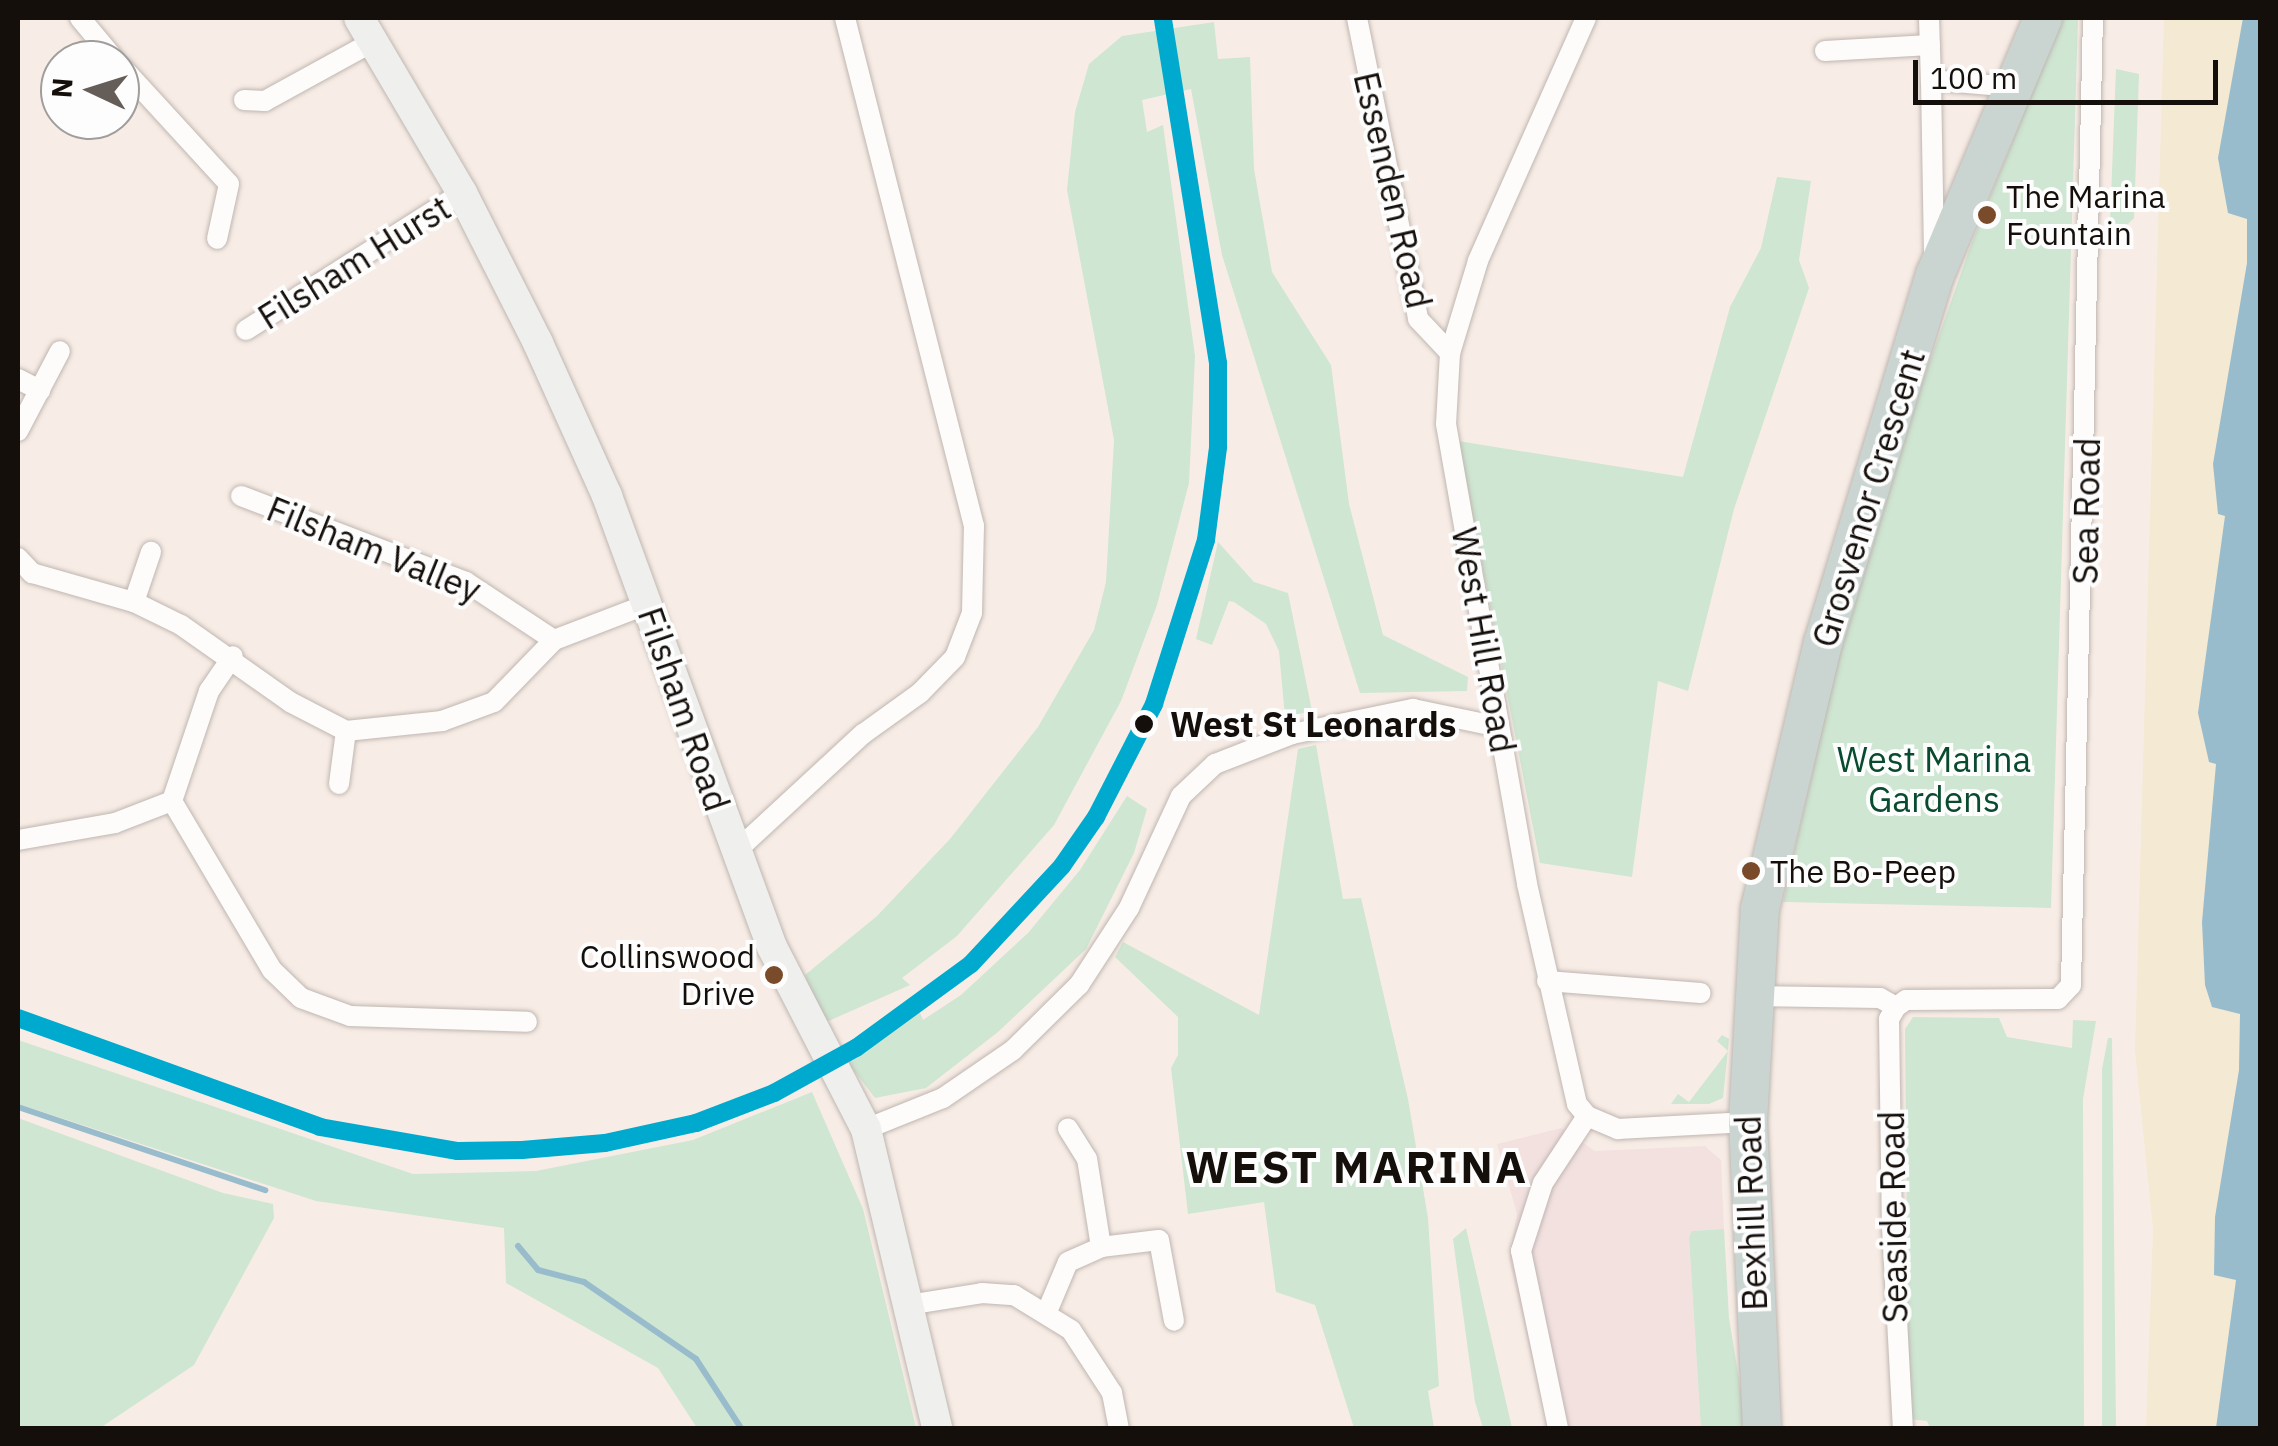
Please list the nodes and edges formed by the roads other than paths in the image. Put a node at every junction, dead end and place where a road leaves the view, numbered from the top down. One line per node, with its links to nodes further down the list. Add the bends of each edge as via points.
1 (80, 18): 9 (street)
2 (844, 18): 37 (street, via 974,526 972,613 955,657 920,693 863,734)
3 (1356, 18): 21 (street, Essenden Road, via 1418,320)
4 (1586, 18): 21 (street, West Hill Road, via 1478,261)
5 (1929, 18): 10 (street)
6 (2043, 18): 14 (highway, Grosvenor Crescent)
7 (2093, 18): 41 (street, Sea Road, via 2072,985 2058,998 1906,1000)
8 (366, 29): 15 (street); 16 (street, Filsham Road)
9 (99, 40)
10 (1930, 45): 11 (street); 12 (street)
11 (1825, 50)
12 (1931, 80): 14 (street); 18 (street)
13 (140, 86): 17 (street, via 230,184)
14 (2012, 87): 18 (highway, Grosvenor Crescent)
15 (259, 107)
16 (462, 193): 19 (street, Filsham Hurst); 29 (street, Filsham Road, via 538,343)
17 (217, 239)
18 (1935, 275): 40 (highway, Grosvenor Crescent, via 1823,643 1760,909)
19 (246, 330)
20 (60, 351): 23 (street)
21 (1450, 353): 32 (street, West Hill Road, via 1446,424)
22 (18, 379): 23 (street)
23 (40, 390): 24 (street)
24 (18, 431)
25 (241, 496): 30 (street, Filsham Valley, via 466,582)
26 (150, 552): 28 (street)
27 (18, 558): 28 (street, via 32,573)
28 (134, 602): 31 (street)
29 (648, 604): 30 (street); 37 (street, Filsham Road)
30 (554, 640): 33 (street, via 494,702 442,721)
31 (233, 656): 33 (street, via 290,702); 35 (street, via 202,708)
32 (1499, 727): 38 (street, West Hill Road); 46 (street, via 1413,708 1292,734 1215,764 1181,796 1099,960 1013,1050 943,1098)
33 (346, 731): 34 (street)
34 (339, 784)
35 (172, 801): 36 (street, via 115,823); 42 (street, via 272,970 301,998 350,1016)
36 (18, 840)
37 (735, 852): 46 (street, Filsham Road)
38 (1547, 981): 39 (street); 43 (street, West Hill Road, via 1568,1080)
39 (1701, 993)
40 (1751, 996): 41 (street, via 1880,998); 44 (highway, Bexhill Road)
41 (1896, 1006): 55 (street, Seaside Road, via 1889,1019 1892,1226)
42 (527, 1022)
43 (1587, 1116): 44 (street, via 1618,1129); 53 (street, via 1543,1183 1521,1252)
44 (1748, 1122): 54 (highway, Bexhill Road)
45 (1068, 1128): 47 (street, via 1087,1159)
46 (866, 1129): 48 (street, Filsham Road)
47 (1101, 1248): 49 (street, via 1068,1262); 50 (street, via 1159,1240)
48 (908, 1305): 49 (street, via 982,1292 1014,1296); 51 (street, Filsham Road)
49 (1046, 1314): 52 (street, via 1071,1330 1112,1394)
50 (1174, 1320)
51 (937, 1428)
52 (1120, 1428)
53 (1558, 1428)
54 (1762, 1428)
55 (1903, 1428)

